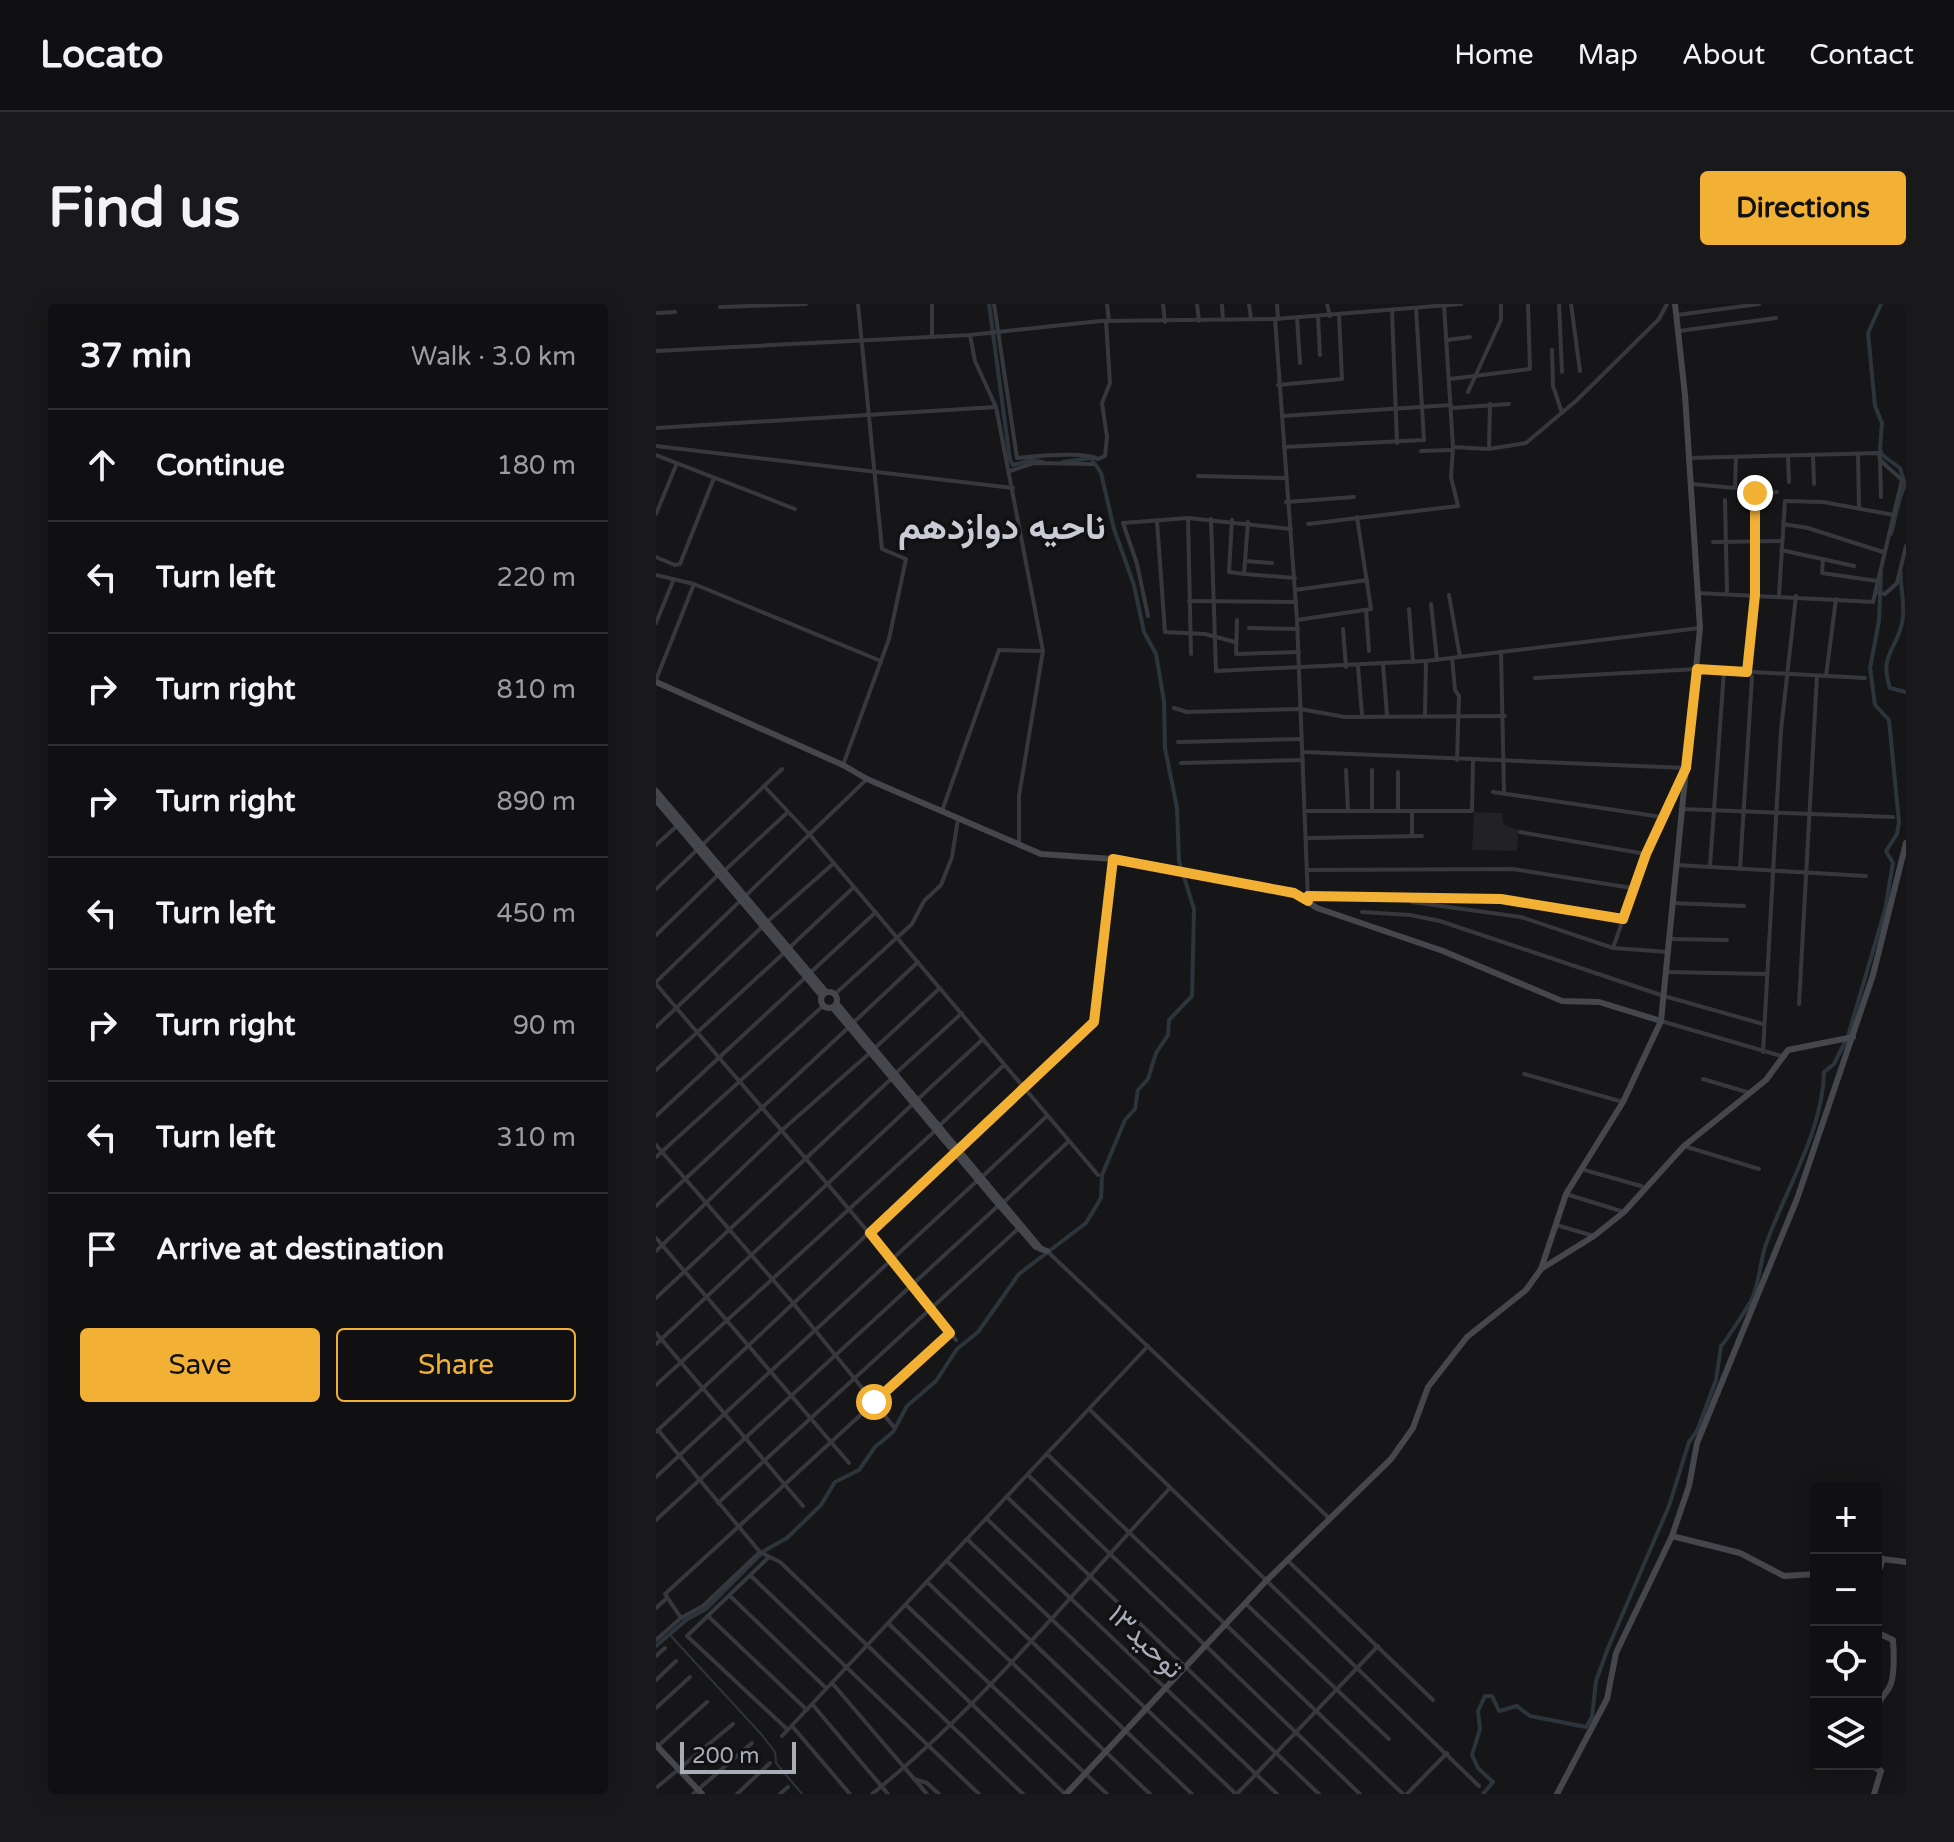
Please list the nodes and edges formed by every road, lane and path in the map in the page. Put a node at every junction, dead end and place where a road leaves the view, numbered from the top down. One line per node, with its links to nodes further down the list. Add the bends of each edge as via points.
1 (806, 304): 22 (street)
2 (858, 304): 45 (street)
3 (932, 304): 42 (street)
4 (994, 304): 39 (street)
5 (1107, 304): 36 (street)
6 (1163, 304): 38 (street)
7 (1197, 304): 37 (street)
8 (1222, 304): 35 (street)
9 (1249, 304): 33 (street)
10 (1277, 304): 34 (street)
11 (1327, 304): 30 (street)
12 (1452, 304): 13 (street); 21 (street)
13 (1461, 304)
14 (1501, 304): 52 (street, via 1501,320)
15 (1528, 304): 52 (street, via 1530,369)
16 (1559, 304): 51 (street)
17 (1571, 304): 50 (street)
18 (1667, 304): 62 (street, via 1659,319)
19 (1675, 304): 28 (street)
20 (1759, 304): 28 (street)
21 (1444, 305): 23 (street); 44 (street)
22 (720, 307)
23 (1416, 308): 24 (street); 59 (street)
24 (1392, 310): 27 (street); 61 (street)
25 (675, 312): 26 (street)
26 (656, 313)
27 (1339, 315): 30 (street); 54 (street, via 1342,379)
28 (1677, 315): 40 (street)
29 (1317, 316): 30 (street); 31 (street); 48 (street)
30 (1330, 316)
31 (1297, 318): 34 (street); 49 (street)
32 (1776, 318): 40 (street)
33 (1251, 319): 34 (street); 35 (street)
34 (1276, 319): 54 (street)
35 (1223, 320): 37 (street)
36 (1107, 321): 38 (street); 39 (street); 39 (street, via 1110,383 1102,403 1107,437 1105,456 1098,459 1085,453 1017,458)
37 (1199, 321): 38 (street)
38 (1165, 322)
39 (996, 330): 41 (street)
40 (1679, 331): 77 (street)
41 (970, 335): 42 (street); 58 (street, via 975,361)
42 (932, 337): 45 (street)
43 (1470, 337): 44 (street)
44 (1447, 340): 53 (street)
45 (862, 342): 47 (street); 63 (street)
46 (1552, 350): 62 (street, via 1553,386)
47 (656, 351)
48 (1320, 355)
49 (1300, 363)
50 (1580, 371)
51 (1562, 372)
52 (1476, 376): 53 (street); 55 (street)
53 (1450, 379): 60 (street)
54 (1278, 385): 64 (street)
55 (1468, 392)
56 (1490, 404): 57 (street); 60 (street); 70 (street)
57 (1509, 404)
58 (996, 407): 63 (street); 81 (street)
59 (1423, 407): 60 (street); 61 (street); 66 (street, via 1424,440)
60 (1452, 407): 69 (street)
61 (1395, 409): 64 (street); 66 (street)
62 (1562, 413): 70 (street, via 1522,445)
63 (867, 414): 65 (street); 82 (street)
64 (1282, 416): 68 (street)
65 (656, 428)
66 (1397, 443): 68 (street)
67 (656, 446): 82 (street)
68 (1284, 447): 85 (street)
69 (1453, 449): 70 (street); 71 (street); 99 (street, via 1451,477 1458,506)
70 (1489, 449)
71 (1421, 451)
72 (1858, 454): 74 (street); 78 (street, via 1880,453); 95 (street)
73 (656, 455): 79 (street)
74 (1813, 455): 75 (street); 88 (street)
75 (1788, 456): 76 (street); 86 (street)
76 (1736, 457): 77 (street); 87 (street, via 1735,488)
77 (1688, 458): 87 (street)
78 (1880, 460): 92 (street); 98 (street, via 1902,480)
79 (677, 463): 84 (street); 97 (street)
80 (1093, 464): 81 (street, via 1034,463)
81 (1010, 471): 89 (street)
82 (872, 473): 89 (street); 161 (street, via 882,549 906,559)
83 (1198, 476): 85 (street)
84 (714, 478): 96 (street); 115 (street, via 680,564)
85 (1285, 478): 94 (street)
86 (1789, 482)
87 (1691, 484): 129 (street)
88 (1814, 484)
89 (1013, 488): 153 (street)
90 (1777, 492): 111 (street, via 1755,493)
91 (1354, 497): 94 (street)
92 (1881, 497)
93 (1725, 500): 110 (street)
94 (1286, 502): 107 (street)
95 (1859, 508): 98 (street); 106 (street, via 1785,501)
96 (795, 509)
97 (656, 514)
98 (1894, 515): 114 (street)
99 (1357, 517): 105 (street); 124 (street)
100 (1188, 518): 101 (street); 103 (street); 136 (street)
101 (1211, 519): 102 (street); 137 (street)
102 (1232, 520): 104 (street); 120 (street, via 1229,572)
103 (1157, 522): 142 (street, via 1121,524 1137,564); 150 (street, via 1165,631)
104 (1248, 522): 107 (street); 117 (street)
105 (1308, 524)
106 (1783, 524): 108 (street); 114 (street)
107 (1291, 529): 122 (street)
108 (1781, 541): 111 (street); 113 (street)
109 (1713, 542): 110 (street)
110 (1726, 542): 111 (street); 130 (street)
111 (1754, 542): 132 (street)
112 (1906, 546): 128 (street, via 1897,583 1885,594)
113 (1781, 550): 116 (street); 133 (street)
114 (1883, 552): 125 (street)
115 (656, 557)
116 (1823, 559): 119 (street); 125 (street, via 1822,573)
117 (1245, 561): 118 (street); 120 (street)
118 (1272, 563)
119 (1854, 566)
120 (1244, 574): 122 (street)
121 (656, 575): 123 (street)
122 (1295, 578): 127 (street)
123 (673, 580): 126 (street); 145 (street)
124 (1367, 580): 127 (street); 141 (street, via 1371,609)
125 (1877, 581): 128 (street)
126 (694, 584): 161 (street); 176 (street)
127 (1295, 590): 138 (street)
128 (1876, 592): 135 (street, via 1873,602)
129 (1699, 593): 130 (street); 147 (street)
130 (1727, 594): 132 (street)
131 (1449, 595): 158 (street)
132 (1755, 595): 133 (street); 170 (street)
133 (1779, 596): 134 (street)
134 (1796, 596): 135 (street); 171 (street)
135 (1836, 599): 173 (street)
136 (1189, 601): 137 (street); 150 (street)
137 (1212, 601): 138 (street); 151 (street)
138 (1296, 602): 144 (street)
139 (1431, 604): 160 (street)
140 (1409, 609): 163 (street)
141 (1366, 610): 144 (street); 154 (street)
142 (1148, 616)
143 (1237, 620): 152 (street)
144 (1297, 620): 148 (street)
145 (656, 623)
146 (1249, 628): 148 (street)
147 (1700, 628): 156 (street); 167 (street)
148 (1298, 629): 155 (street)
149 (1343, 629): 166 (street)
150 (1190, 633): 151 (street); 157 (street)
151 (1213, 636): 152 (street); 168 (street, via 1214,671)
152 (1235, 642): 155 (street, via 1236,654)
153 (1043, 651): 206 (street, via 999,650); 227 (street, via 1019,796)
154 (1369, 651)
155 (1299, 652): 168 (street)
156 (1501, 652): 158 (street); 183 (street)
157 (1191, 654)
158 (1460, 657): 159 (street)
159 (1452, 658): 160 (street); 182 (street)
160 (1437, 660): 162 (street)
161 (882, 661): 192 (street)
162 (1426, 661): 163 (street); 180 (street)
163 (1413, 662): 164 (street)
164 (1383, 664): 165 (street); 179 (street)
165 (1358, 666): 166 (street); 181 (street)
166 (1346, 667): 168 (street)
167 (1697, 669): 169 (street); 174 (street); 193 (street)
168 (1299, 670): 178 (street)
169 (1724, 671): 170 (street); 205 (street)
170 (1747, 672): 171 (street); 212 (street, via 1752,677)
171 (1786, 674): 172 (street); 214 (street)
172 (1817, 676): 173 (street); 215 (street)
173 (1826, 676): 175 (street)
174 (1535, 678)
175 (1865, 678)
176 (656, 681): 192 (street)
177 (1174, 708): 178 (street)
178 (1300, 709): 181 (street); 184 (street)
179 (1387, 715): 180 (street); 181 (street)
180 (1425, 715): 182 (street)
181 (1362, 716)
182 (1458, 716): 183 (street); 188 (street)
183 (1505, 716): 190 (street)
184 (1301, 739): 185 (street); 186 (street)
185 (1178, 742)
186 (1302, 752): 187 (street); 188 (street)
187 (1303, 760): 191 (street); 207 (street)
188 (1457, 760): 189 (street)
189 (1473, 760): 190 (street); 211 (street, via 1472,811)
190 (1505, 761): 193 (street); 202 (street)
191 (1181, 763)
192 (843, 765): 198 (street)
193 (1686, 768): 204 (street); 216 (street)
194 (782, 769): 199 (street)
195 (1346, 770): 208 (street)
196 (1372, 770): 209 (street)
197 (1398, 772): 210 (street)
198 (867, 779): 206 (street); 221 (street)
199 (764, 786): 213 (street); 228 (street)
200 (656, 791): 228 (street)
201 (1493, 792): 202 (street)
202 (1504, 794): 216 (street)
203 (656, 800): 219 (street)
204 (1682, 809): 205 (street); 232 (street)
205 (1713, 810): 212 (street); 233 (street)
206 (942, 811): 218 (street)
207 (1307, 811): 208 (street); 224 (street)
208 (1348, 811): 209 (street)
209 (1372, 811): 210 (street)
210 (1398, 811): 211 (street)
211 (1412, 811): 222 (street)
212 (1742, 811): 214 (street); 234 (street)
213 (788, 812): 221 (street); 238 (street)
214 (1777, 813): 215 (street); 235 (street)
215 (1809, 814): 217 (street); 237 (street)
216 (1662, 817): 229 (street)
217 (1893, 817)
218 (958, 818): 227 (street); 254 (street, via 945,879)
219 (677, 826): 226 (street); 228 (street)
220 (1520, 832): 229 (street)
221 (810, 835): 231 (street); 243 (street)
222 (1412, 836): 223 (street); 224 (street)
223 (1422, 836)
224 (1308, 838): 236 (street)
225 (1906, 843): 279 (street)
226 (656, 845)
227 (1019, 846): 230 (street, via 1041,854)
228 (700, 847): 238 (street); 242 (street)
229 (1646, 854): 241 (street)
230 (1113, 859): 244 (street); 291 (street, via 1094,1022)
231 (834, 863): 240 (street); 252 (street)
232 (1677, 865): 233 (street); 246 (street)
233 (1710, 866): 234 (street)
234 (1740, 869): 235 (street)
235 (1773, 869): 237 (street); 262 (street)
236 (1308, 870): 241 (street, via 1513,869); 244 (street)
237 (1807, 871): 239 (street); 269 (street)
238 (722, 872): 243 (street); 253 (street)
239 (1866, 876)
240 (854, 887): 248 (street); 258 (street)
241 (1633, 888): 251 (street)
242 (656, 889)
243 (744, 898): 252 (street); 264 (street)
244 (1308, 899): 245 (street); 274 (street, via 1562,1001 1599,1002)
245 (1412, 899): 250 (street); 251 (street, via 1543,903); 257 (street, via 1521,917)
246 (1673, 903): 247 (street); 255 (street)
247 (1744, 906)
248 (876, 912): 254 (street); 263 (street)
249 (1362, 912): 250 (street)
250 (1410, 915): 268 (street)
251 (1623, 919): 257 (street)
252 (765, 924): 258 (street); 272 (street)
253 (656, 935)
254 (897, 937): 260 (street); 267 (street)
255 (1669, 939): 256 (street); 259 (street)
256 (1727, 940)
257 (1613, 948): 259 (street)
258 (787, 950): 263 (street); 278 (street)
259 (1668, 952): 261 (street)
260 (918, 962): 265 (street); 276 (street)
261 (1666, 972): 262 (street); 268 (street)
262 (1767, 974): 275 (street)
263 (808, 975): 266 (street); 284 (street)
264 (656, 983): 272 (street)
265 (940, 988): 273 (street); 281 (street)
266 (824, 994): 267 (street); 270 (street)
267 (835, 994): 271 (street)
268 (1664, 996): 274 (street); 275 (street)
269 (1799, 1004)
270 (823, 1006): 271 (street); 290 (street)
271 (835, 1006): 276 (street)
272 (676, 1008): 277 (street); 278 (street)
273 (962, 1013): 280 (street); 288 (street)
274 (1661, 1021): 282 (street); 294 (street)
275 (1764, 1024): 282 (street)
276 (851, 1025): 281 (street); 295 (street)
277 (656, 1027)
278 (697, 1032): 284 (street); 286 (street)
279 (1853, 1037): 283 (street, via 1802,1045); 380 (street, via 1797,1199 1697,1443)
280 (983, 1039): 285 (street); 293 (street)
281 (873, 1050): 288 (street); 299 (street)
282 (1763, 1052): 283 (street)
283 (1785, 1057): 292 (street)
284 (716, 1059): 290 (street); 296 (street)
285 (1004, 1065): 291 (street); 298 (street)
286 (656, 1070)
287 (1524, 1074): 294 (street)
288 (894, 1076): 293 (street); 306 (street)
289 (1703, 1079): 292 (street)
290 (737, 1084): 295 (street); 303 (street)
291 (1024, 1090): 297 (street); 304 (street)
292 (1752, 1093): 302 (street)
293 (916, 1101): 298 (street); 312 (street)
294 (1623, 1102): 307 (street)
295 (760, 1108): 299 (street); 310 (street)
296 (656, 1116)
297 (1047, 1116): 300 (street); 311 (street)
298 (938, 1128): 304 (street); 318 (street)
299 (781, 1131): 306 (street); 315 (street)
300 (1069, 1141): 309 (street); 316 (street)
301 (656, 1145): 303 (street)
302 (1684, 1146): 308 (street); 319 (street)
303 (662, 1152): 305 (street); 310 (street)
304 (959, 1152): 311 (street); 323 (street)
305 (656, 1157)
306 (805, 1159): 312 (street); 321 (street)
307 (1581, 1169): 313 (street); 314 (street)
308 (1759, 1169)
309 (1098, 1175)
310 (685, 1178): 315 (street); 317 (street)
311 (980, 1178): 316 (street); 330 (street)
312 (826, 1186): 318 (street); 329 (street)
313 (1641, 1186)
314 (1566, 1194): 319 (street); 320 (street)
315 (706, 1201): 321 (street); 326 (street)
316 (1002, 1204): 322 (street); 327 (street); 334 (street)
317 (656, 1206)
318 (847, 1210): 323 (street); 333 (street)
319 (1624, 1212): 324 (street)
320 (1554, 1224): 324 (street); 331 (street)
321 (730, 1228): 329 (street); 332 (street)
322 (1019, 1228): 327 (street); 338 (street)
323 (870, 1233): 330 (street); 337 (street)
324 (1594, 1236): 331 (street)
325 (656, 1238): 326 (street)
326 (662, 1246): 328 (street); 332 (street)
327 (1044, 1250): 347 (street)
328 (656, 1251)
329 (751, 1255): 333 (street); 335 (street)
330 (891, 1260): 334 (street); 340 (street)
331 (1541, 1269): 377 (street, via 1526,1290 1467,1337 1428,1387 1413,1428 1391,1459)
332 (685, 1270): 335 (street); 336 (street)
333 (773, 1280): 337 (street); 339 (street)
334 (911, 1284): 338 (street); 348 (street)
335 (705, 1296): 339 (street); 343 (street)
336 (656, 1298)
337 (793, 1303): 340 (street); 346 (street)
338 (929, 1308): 342 (street); 351 (street)
339 (726, 1321): 346 (street); 349 (street)
340 (815, 1330): 348 (street); 350 (street)
341 (656, 1333): 343 (street)
342 (950, 1333): 344 (street); 355 (street)
343 (661, 1339): 345 (street); 349 (street)
344 (956, 1340)
345 (656, 1344)
346 (747, 1345): 350 (street); 353 (street)
347 (1148, 1346): 356 (street); 377 (street)
348 (835, 1354): 351 (street); 354 (street)
349 (681, 1363): 352 (street); 353 (street)
350 (770, 1372): 354 (street); 357 (street)
351 (853, 1378): 355 (street); 358 (street)
352 (656, 1385)
353 (703, 1388): 357 (street); 360 (street)
354 (791, 1395): 358 (street); 361 (street)
355 (874, 1402): 359 (street); 362 (street)
356 (1089, 1409): 363 (street); 371 (street)
357 (725, 1414): 361 (street); 364 (street)
358 (810, 1419): 362 (street); 365 (street)
359 (893, 1426)
360 (657, 1430): 364 (street)
361 (745, 1437): 365 (street); 369 (street)
362 (830, 1441): 366 (street); 370 (street)
363 (1047, 1454): 367 (street); 379 (street)
364 (679, 1456): 368 (street); 369 (street)
365 (765, 1460): 370 (street); 373 (street)
366 (849, 1463)
367 (1028, 1475): 372 (street); 383 (street)
368 (656, 1477)
369 (699, 1478): 373 (street); 376 (street)
370 (785, 1483): 374 (street); 378 (street)
371 (1170, 1488): 379 (street); 392 (street)
372 (1007, 1497): 375 (street); 391 (street)
373 (718, 1503): 378 (street)
374 (803, 1506)
375 (987, 1519): 381 (street); 395 (street, توحید۱۳)
376 (656, 1520)
377 (1331, 1520): 386 (street)
378 (739, 1525): 382 (street); 396 (street, via 665,1594)
379 (1129, 1533): 383 (street); 404 (street)
380 (1672, 1536): 389 (street, via 1740,1553 1784,1576); 477 (street, via 1616,1653 1607,1699)
381 (967, 1540): 387 (street); 402 (street)
382 (760, 1552): 384 (street); 401 (street, via 703,1606)
383 (1110, 1554): 391 (street); 408 (street)
384 (769, 1557): 390 (street); 409 (street)
385 (1882, 1558): 388 (street)
386 (1287, 1560): 392 (street); 410 (street)
387 (947, 1561): 393 (street); 407 (street)
388 (1906, 1562)
389 (1810, 1574)
390 (751, 1576): 394 (street); 417 (street)
391 (1090, 1576): 395 (street); 415 (street)
392 (1267, 1580): 397 (street); 416 (street)
393 (927, 1582): 398 (street); 414 (street)
394 (730, 1596): 400 (street); 423 (street)
395 (1071, 1596): 402 (street); 422 (street, توحید۱۳)
396 (666, 1599): 399 (street); 401 (street)
397 (1245, 1603): 404 (street); 424 (street)
398 (906, 1605): 403 (street); 421 (street)
399 (656, 1608)
400 (708, 1616): 432 (street); 436 (street, via 688,1638)
401 (681, 1618): 406 (street)
402 (1051, 1619): 407 (street); 430 (street)
403 (888, 1624): 409 (street); 429 (street)
404 (1224, 1624): 408 (street); 433 (street)
405 (1882, 1635): 425 (street, via 1893,1640 1890,1684)
406 (656, 1640)
407 (1032, 1640): 414 (street); 437 (street)
408 (1205, 1645): 415 (street); 438 (street)
409 (867, 1646): 417 (street); 435 (street)
410 (1378, 1646): 416 (street); 426 (street)
411 (665, 1648): 412 (street)
412 (656, 1656)
413 (676, 1661): 419 (street)
414 (1011, 1662): 421 (street); 444 (street)
415 (1185, 1665): 422 (street); 445 (street)
416 (1357, 1667): 424 (street); 446 (street)
417 (847, 1668): 420 (street); 442 (street)
418 (690, 1677): 431 (street)
419 (656, 1680)
420 (832, 1683): 423 (street); 448 (street)
421 (991, 1683): 429 (street); 451 (street)
422 (1164, 1686): 430 (street); 452 (street, توحید۱۳)
423 (827, 1689): 428 (street)
424 (1336, 1689): 433 (street); 440 (street)
425 (1882, 1692)
426 (1433, 1700)
427 (707, 1702): 443 (street)
428 (812, 1704): 432 (street); 456 (street)
429 (970, 1704): 435 (street); 468 (street)
430 (1144, 1707): 437 (street); 472 (street)
431 (656, 1708)
432 (807, 1710): 436 (street)
433 (1315, 1710): 438 (street); 476 (street)
434 (733, 1724): 449 (street)
435 (949, 1724): 442 (street); 467 (street)
436 (790, 1728): 439 (street); 461 (street)
437 (1124, 1728): 444 (street); 471 (street)
438 (1294, 1732): 445 (street); 475 (street)
439 (782, 1736)
440 (1389, 1739)
441 (752, 1743): 458 (street)
442 (928, 1744): 448 (street); 466 (street)
443 (656, 1746): 449 (street)
444 (1105, 1751): 451 (street); 470 (street)
445 (1276, 1753): 452 (street); 474 (street)
446 (1447, 1753): 454 (street); 476 (street)
447 (770, 1763): 459 (street)
448 (903, 1768): 453 (street); 456 (street)
449 (678, 1769): 457 (street); 458 (street)
450 (1879, 1770): 478 (street)
451 (1085, 1773): 468 (street); 469 (street)
452 (1256, 1775): 472 (street); 473 (street, توحید۱۳)
453 (914, 1779): 464 (street); 465 (street)
454 (1479, 1786)
455 (788, 1787): 460 (street)
456 (881, 1787): 462 (street); 463 (street)
457 (656, 1788)
458 (698, 1793)
459 (737, 1794)
460 (780, 1794)
461 (850, 1794)
462 (872, 1794)
463 (888, 1794)
464 (927, 1794)
465 (939, 1794)
466 (979, 1794)
467 (1023, 1794)
468 (1066, 1794)
469 (1107, 1794)
470 (1150, 1794)
471 (1192, 1794)
472 (1237, 1794)
473 (1277, 1794)
474 (1319, 1794)
475 (1360, 1794)
476 (1405, 1794)
477 (1557, 1794)
478 (1874, 1794)

